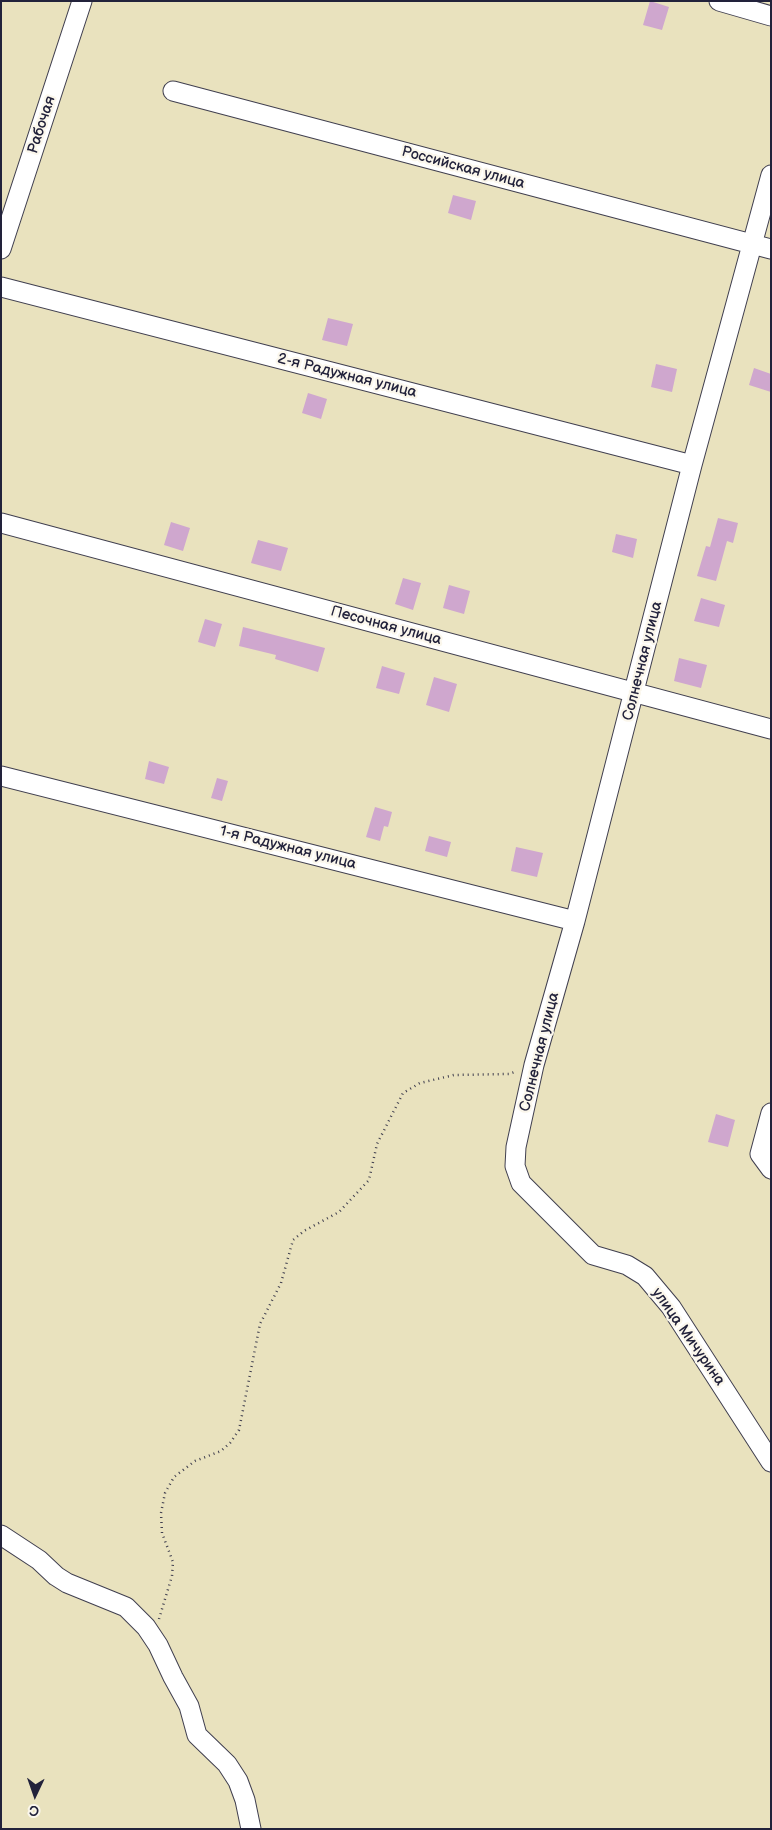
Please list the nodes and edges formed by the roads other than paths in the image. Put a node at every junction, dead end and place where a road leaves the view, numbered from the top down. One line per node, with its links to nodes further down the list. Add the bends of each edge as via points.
1 (82, 1): 7 (street, Рабочая)
2 (719, 1): 3 (street)
3 (771, 16)
4 (173, 91): 6 (street, Российская улица)
5 (771, 174): 6 (street, Солнечная улица)
6 (762, 247): 9 (street, Солнечная улица)
7 (1, 249)
8 (1, 287): 9 (street, 2-я Радужная улица)
9 (692, 465): 11 (street, Солнечная улица)
10 (1, 523): 11 (street, Песочная улица)
11 (635, 692): 12 (street, Песочная улица); 14 (street, Солнечная улица)
12 (771, 729)
13 (1, 776): 14 (street, 1-я Радужная улица)
14 (575, 921): 16 (street, Солнечная улица, via 534,1065)
15 (771, 1113): 17 (street, via 760,1154)
16 (516, 1147): 18 (street, улица Мичурина, via 515,1166 521,1184 593,1255 627,1265 645,1276 671,1308)
17 (771, 1169)
18 (771, 1462)
19 (1, 1536): 20 (street, via 39,1560 66,1583 126,1607 146,1627 189,1706 197,1736 227,1764 238,1781)
20 (251, 1829)

